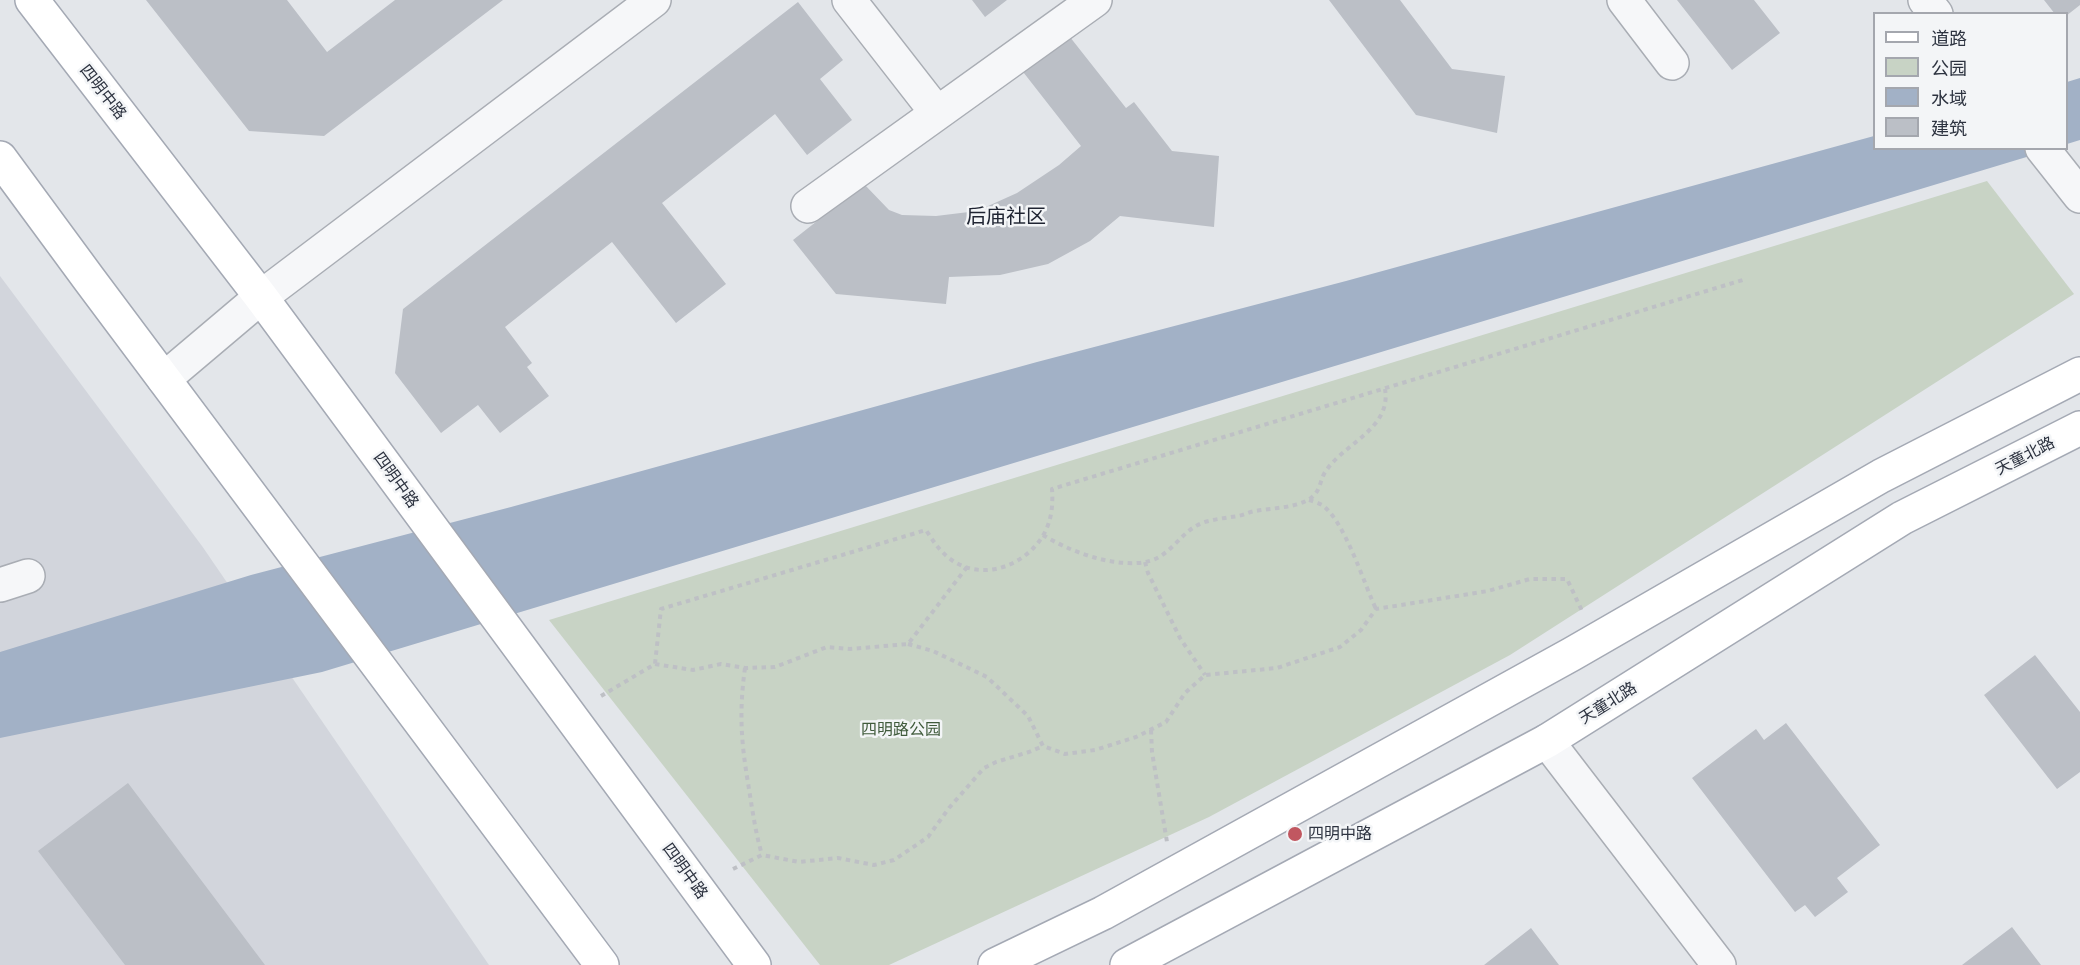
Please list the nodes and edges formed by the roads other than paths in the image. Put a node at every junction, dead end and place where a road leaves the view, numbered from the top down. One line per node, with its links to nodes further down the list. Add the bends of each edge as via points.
1 (32, 0): 14 (main road, 四明中路)
2 (654, 0): 14 (street)
3 (849, 0): 9 (street)
4 (1095, 0): 9 (street)
5 (1624, 0): 8 (street)
6 (1925, 0): 7 (street)
7 (1934, 12)
8 (1672, 63)
9 (937, 113): 13 (street)
10 (2044, 150): 12 (street)
11 (0, 158): 16 (main road)
12 (2080, 196)
13 (808, 206)
14 (261, 297): 16 (street); 20 (main road, 四明中路)
15 (2080, 374): 21 (main road, via 1881,476 1596,640 1103,914)
16 (164, 379): 19 (main road)
17 (2080, 428): 18 (main road, 天童北路, via 1902,518)
18 (1547, 741): 22 (main road, 天童北路); 23 (street)
19 (602, 965)
20 (754, 965)
21 (995, 965)
22 (1128, 965)
23 (1719, 965)

